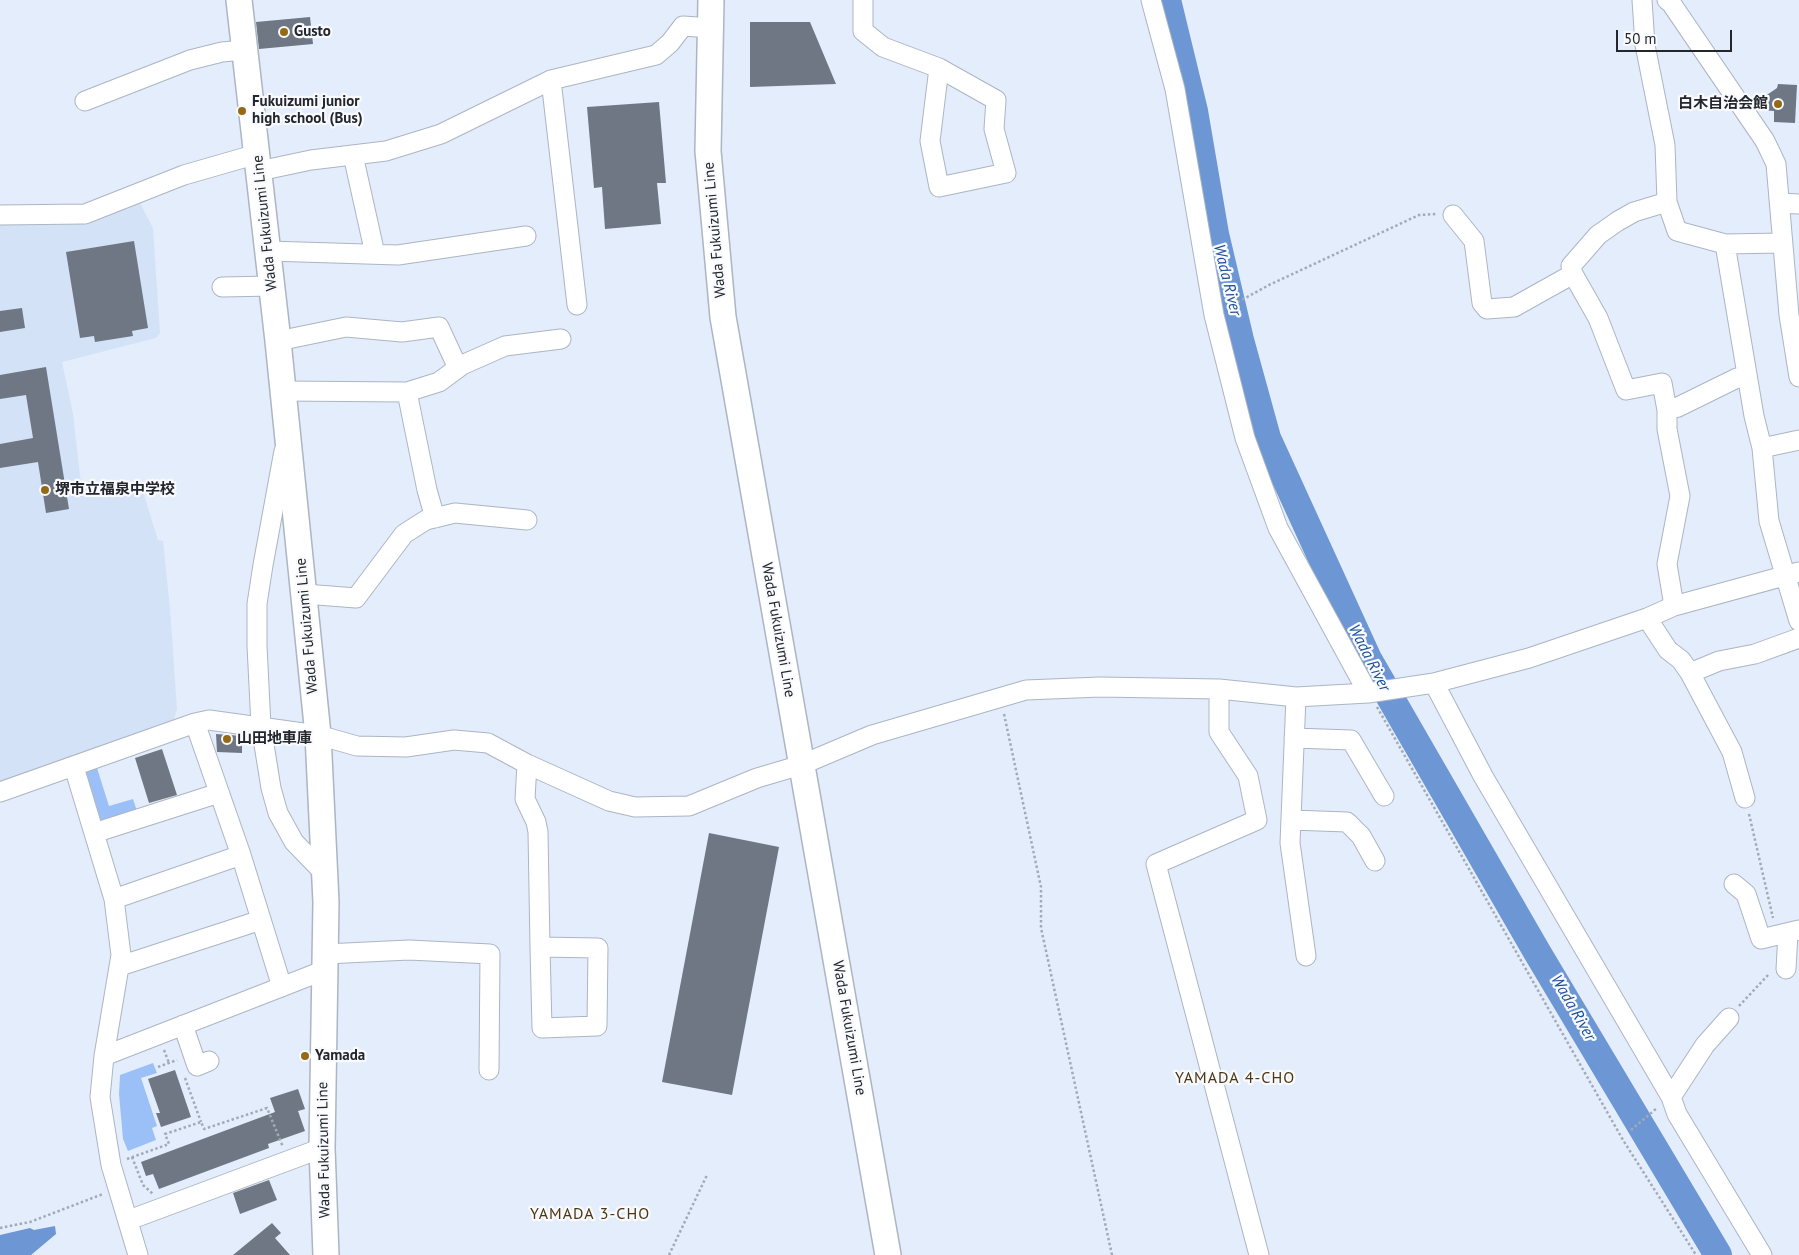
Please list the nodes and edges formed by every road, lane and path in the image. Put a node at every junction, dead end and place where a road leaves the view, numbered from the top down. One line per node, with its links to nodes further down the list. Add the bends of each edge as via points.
1 (239, 0): 8 (main road, Wada Fukuizumi Line)
2 (711, 0): 7 (main road, Wada Fukuizumi Line)
3 (863, 0): 9 (street, via 863,31 883,47)
4 (1151, 0): 28 (street, via 1175,89)
5 (1642, 0): 14 (street, via 1645,45 1664,146)
6 (1667, 0): 15 (street, via 1765,141 1776,164)
7 (711, 28): 10 (street, via 683,26 656,55); 59 (main road, Wada Fukuizumi Line, via 708,151 723,317)
8 (244, 50): 11 (street, via 190,60); 13 (main road, Wada Fukuizumi Line)
9 (939, 68): 9 (street, via 996,100 994,129 1006,173 939,187 930,141)
10 (551, 80): 12 (street, via 441,134 386,151); 27 (street)
11 (85, 101)
12 (353, 155): 13 (street); 23 (street)
13 (258, 162): 17 (street, via 184,175 85,214); 22 (main road, Wada Fukuizumi Line)
14 (1667, 202): 21 (street, via 1677,232); 24 (street, via 1634,212 1598,235 1571,266)
15 (1780, 203): 16 (street); 20 (street)
16 (1799, 204)
17 (0, 215)
18 (1453, 215): 24 (street, via 1474,241 1482,303 1487,309 1514,307); 28 (path, via 1419,215 1269,285)
19 (526, 236): 23 (street, via 398,255)
20 (1781, 242): 21 (street); 33 (street)
21 (1725, 244): 32 (street)
22 (268, 251): 23 (street); 25 (main road, Wada Fukuizumi Line)
23 (375, 254)
24 (1574, 274): 36 (street, via 1598,318 1626,390 1662,383)
25 (272, 286): 26 (street); 30 (main road, Wada Fukuizumi Line)
26 (222, 287)
27 (577, 304)
28 (1214, 315): 51 (street, via 1245,438 1278,528)
29 (562, 339): 31 (street, via 505,346)
30 (278, 341): 31 (street, via 346,327 402,332 439,327); 34 (main road, Wada Fukuizumi Line)
31 (458, 368): 35 (street, via 439,382)
32 (1747, 376): 36 (street); 39 (street)
33 (1799, 377)
34 (283, 391): 35 (street); 37 (main road, Wada Fukuizumi Line)
35 (408, 392): 40 (street)
36 (1667, 410): 44 (street, via 1667,430 1680,496 1666,564)
37 (287, 432): 43 (main road, Wada Fukuizumi Line); 55 (street, via 257,604)
38 (1799, 440): 39 (street)
39 (1762, 448): 42 (street, via 1770,521)
40 (435, 518): 41 (street, via 455,513); 43 (street, via 404,534 356,598)
41 (527, 520)
42 (1792, 574): 44 (street); 46 (street)
43 (305, 594): 56 (main road, Wada Fukuizumi Line)
44 (1674, 606): 45 (street)
45 (1647, 618): 48 (street, via 1668,650); 49 (street, via 1529,658)
46 (1799, 621)
47 (1799, 638): 48 (street, via 1755,654 1719,661)
48 (1690, 673): 64 (street, via 1732,752)
49 (1434, 683): 51 (street); 88 (street, via 1483,776)
50 (1219, 688): 52 (street); 53 (street, via 1026,690); 103 (street, via 1219,732 1248,776 1257,820 1156,864)
51 (1373, 692): 52 (street); 104 (path, via 1623,1140)
52 (1296, 697): 57 (street)
53 (998, 699): 59 (street, via 872,735); 102 (path, via 1005,716 1041,887 1041,928)
54 (195, 723): 55 (street, via 210,720); 60 (street); 62 (street)
55 (261, 726): 56 (street); 69 (street, via 278,813 294,842)
56 (318, 735): 58 (street, via 357,746 406,748 454,740 488,743); 69 (main road, Wada Fukuizumi Line)
57 (1294, 738): 63 (street, via 1351,740); 65 (street)
58 (527, 764): 59 (street, via 609,801 635,807 689,806 757,778); 74 (street, via 524,799 538,832)
59 (801, 765): 101 (main road, Wada Fukuizumi Line)
60 (74, 767): 61 (street); 66 (street)
61 (0, 792)
62 (219, 793): 66 (street); 67 (street)
63 (1384, 796)
64 (1745, 798): 73 (path)
65 (1291, 820): 68 (street, via 1347,822); 75 (street, via 1290,843)
66 (94, 833): 71 (street)
67 (241, 855): 71 (street); 72 (street)
68 (1375, 861)
69 (324, 874): 76 (main road, Wada Fukuizumi Line)
70 (1734, 884): 73 (street, via 1746,894 1761,939)
71 (114, 899): 77 (street)
72 (261, 920): 77 (street); 79 (street)
73 (1788, 933): 78 (street)
74 (540, 948): 74 (street, via 598,948 597,1026 542,1028)
75 (1306, 956)
76 (325, 962): 79 (street); 86 (street, via 409,950 490,954); 91 (main road, Wada Fukuizumi Line)
77 (120, 966): 82 (street)
78 (1786, 970): 80 (path, via 1753,989)
79 (282, 987): 81 (street)
80 (1729, 1018): 88 (street, via 1705,1046)
81 (183, 1026): 82 (street); 84 (street, via 197,1066)
82 (104, 1056): 94 (street, via 100,1097)
83 (178, 1060): 85 (path)
84 (209, 1061)
85 (158, 1067)
86 (489, 1070)
87 (185, 1078): 89 (path)
88 (1671, 1097): 90 (path); 105 (street, via 1677,1114)
89 (201, 1122): 92 (path, via 204,1130 267,1108); 95 (path, via 165,1134 168,1144 131,1157 143,1185)
90 (1632, 1130)
91 (322, 1148): 92 (street); 99 (main road, Wada Fukuizumi Line)
92 (288, 1160): 95 (street)
93 (707, 1175): 100 (path)
94 (118, 1188): 96 (street); 97 (path, via 30,1222)
95 (159, 1209): 96 (street)
96 (129, 1220): 98 (street)
97 (0, 1228)
98 (138, 1255)
99 (326, 1255)
100 (669, 1255)
101 (888, 1255)
102 (1112, 1255)
103 (1259, 1255)
104 (1696, 1255)
105 (1762, 1255)

